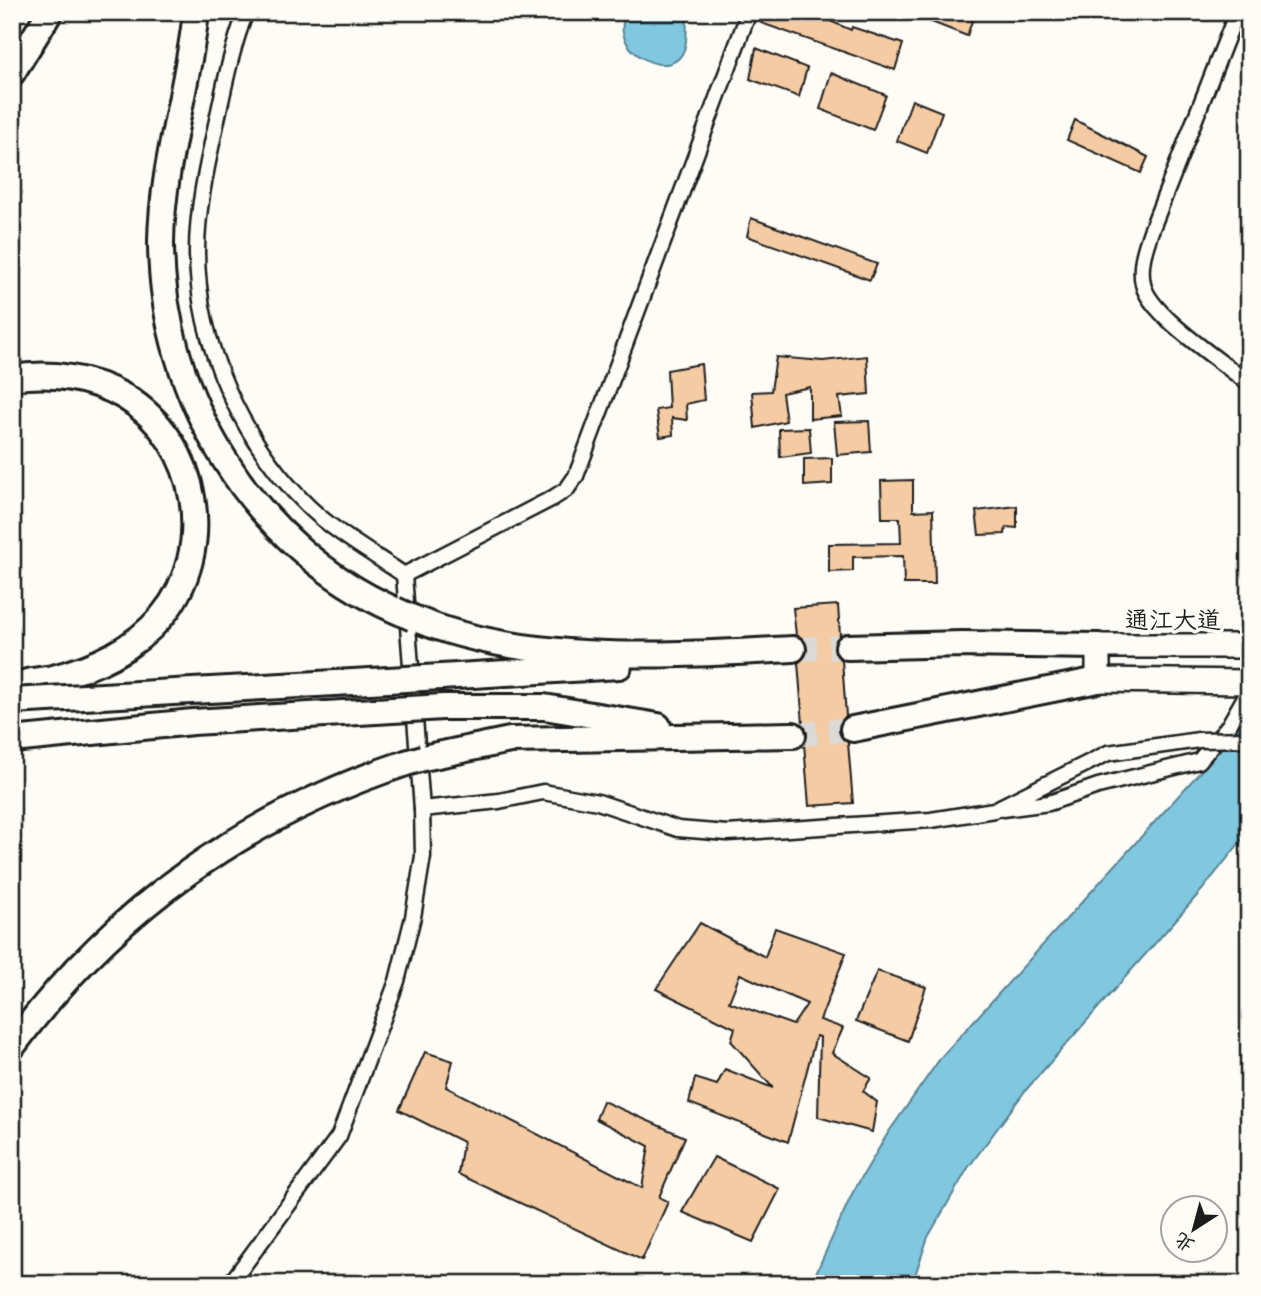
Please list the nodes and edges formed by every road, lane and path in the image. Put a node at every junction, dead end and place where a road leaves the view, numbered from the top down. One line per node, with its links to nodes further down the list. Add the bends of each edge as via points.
1 (50, 12): 6 (highway)
2 (196, 12): 14 (highway, via 167,169 161,243 166,310 183,377 207,431 243,488 282,533 331,574 404,614 466,635 508,643)
3 (246, 12): 9 (street, via 234,42 201,203 197,250 200,295 210,339 259,449 310,508)
4 (749, 12): 9 (street, via 576,475 553,498)
5 (1237, 12): 8 (street, via 1141,264 1143,287 1156,306)
6 (12, 73)
7 (12, 378): 17 (highway, via 60,376 101,385 127,398 174,448 185,469 195,526 187,572 163,615 145,634 98,664)
8 (1249, 384)
9 (404, 575): 24 (street)
10 (1098, 646): 11 (highway, 通江大道); 12 (highway); 15 (highway)
11 (1249, 646)
12 (848, 647)
13 (793, 649): 14 (highway)
14 (654, 656): 18 (highway, bridge, via 614,668)
15 (1098, 680): 16 (highway); 19 (highway)
16 (1243, 685): 25 (street, via 1229,725 1199,761 1049,803)
17 (12, 688)
18 (12, 701)
19 (853, 729)
20 (793, 734): 21 (highway)
21 (724, 738): 22 (highway, bridge, via 544,707 443,707 193,722); 26 (highway, via 510,740 414,760 302,803 179,877 123,923 71,972)
22 (12, 740)
23 (1249, 740): 25 (street, bridge, via 1199,740 1108,753)
24 (422, 809): 25 (street, via 543,792 598,802 678,829 727,833 931,820); 27 (street, via 423,856 397,981 339,1136)
25 (994, 810)
26 (12, 1047)
27 (230, 1284)

